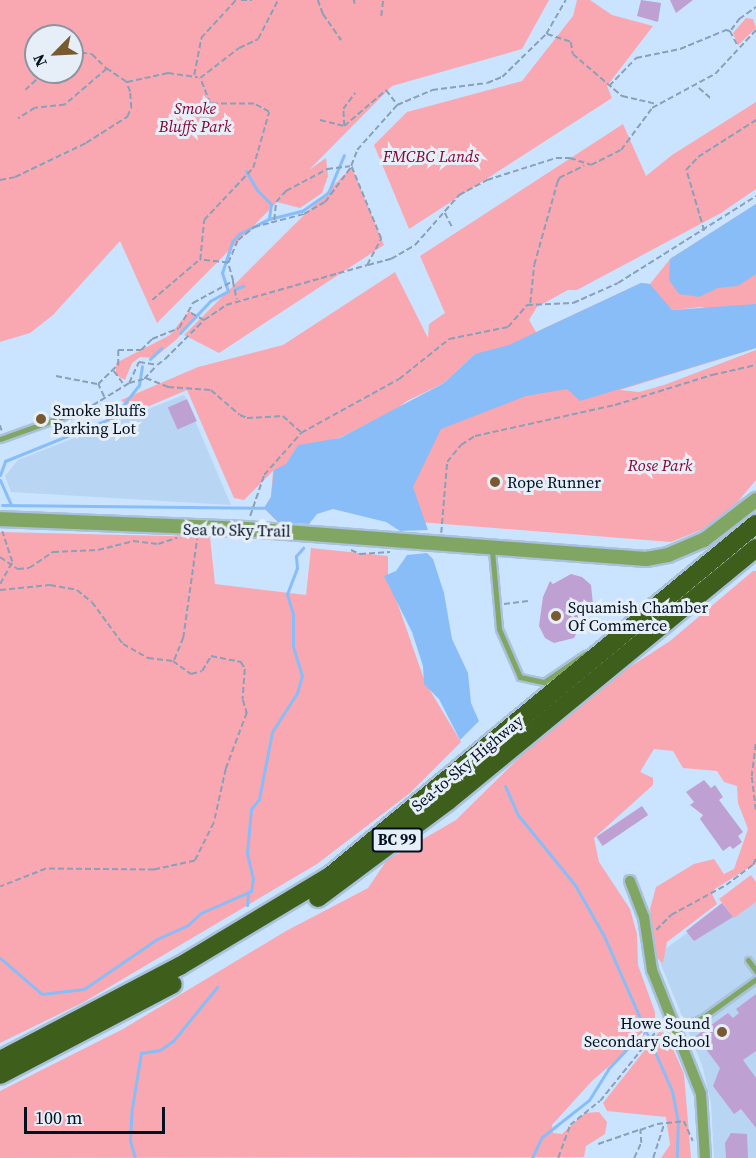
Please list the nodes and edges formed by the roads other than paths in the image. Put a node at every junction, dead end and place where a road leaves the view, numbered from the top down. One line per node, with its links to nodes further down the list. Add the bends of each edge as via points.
1 (79, 411): 2 (lane)
2 (0, 439)
3 (756, 500): 7 (street, via 737,519 687,548 646,559)
4 (0, 519): 7 (street, via 250,529)
5 (756, 524): 8 (highway, Sea-to-Sky Highway / BC 99)
6 (756, 548): 17 (highway, Sea-to-Sky Highway / BC 99, via 448,801 338,886 185,977)
7 (492, 550): 10 (lane, via 494,605 505,645 524,680 544,682 556,677)
8 (659, 605): 9 (lane, via 624,622); 16 (highway, Sea-to-Sky Highway / BC 99, via 330,876 180,966)
9 (599, 643)
10 (590, 650)
11 (630, 881): 15 (street, via 648,941 652,970)
12 (748, 960): 13 (lane)
13 (756, 971)
14 (756, 979): 15 (lane, via 702,1018)
15 (677, 1029): 18 (street, via 701,1094)
16 (0, 1060)
17 (0, 1076)
18 (705, 1158)

